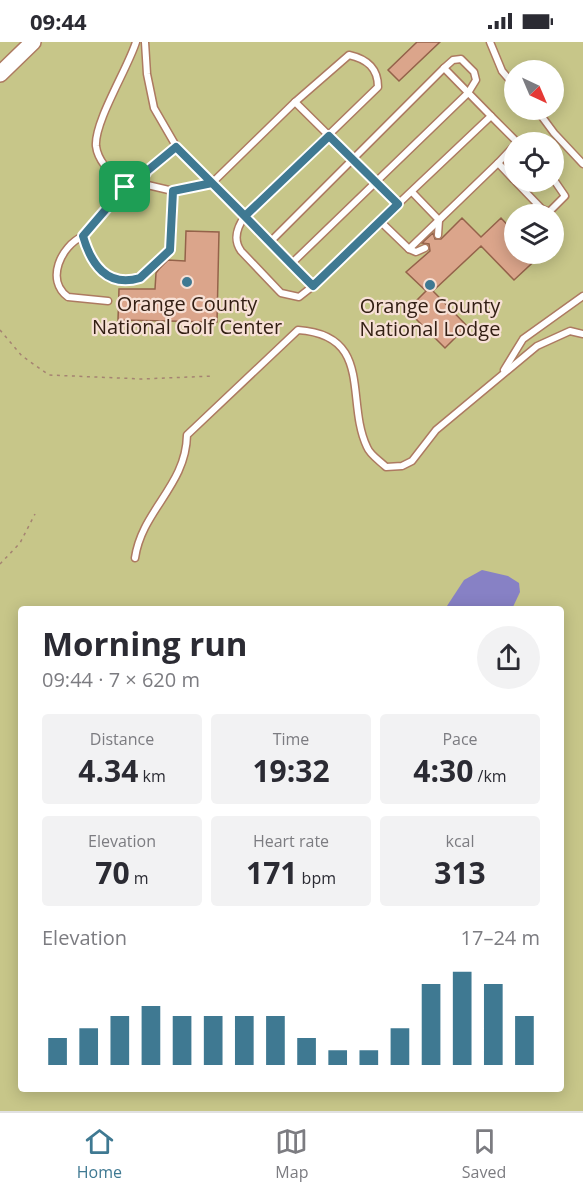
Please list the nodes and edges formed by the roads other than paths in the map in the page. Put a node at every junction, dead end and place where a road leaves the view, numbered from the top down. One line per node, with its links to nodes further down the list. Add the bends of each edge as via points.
1 (33, 42): 7 (street)
2 (136, 42): 23 (lane, via 96,146 103,165)
3 (145, 42): 14 (lane, via 154,108)
4 (490, 42): 6 (lane)
5 (444, 68): 8 (lane); 8 (lane, via 457,59 469,66 476,80); 16 (lane)
6 (504, 73)
7 (0, 74)
8 (468, 93): 10 (lane); 20 (lane)
9 (295, 102): 13 (lane); 13 (lane, via 349,55 365,58 378,75 378,87); 22 (lane)
10 (491, 116): 12 (lane); 25 (lane)
11 (544, 120): 18 (lane)
12 (507, 132)
13 (329, 136): 16 (lane); 29 (lane)
14 (176, 147): 21 (lane, via 147,171); 22 (lane)
15 (504, 157): 17 (lane)
16 (352, 159): 20 (lane); 34 (lane)
17 (498, 163): 19 (lane); 30 (lane)
18 (583, 164)
19 (504, 169)
20 (375, 182): 28 (lane); 37 (lane)
21 (140, 183): 23 (lane); 24 (lane)
22 (212, 183): 24 (lane); 29 (lane)
23 (125, 187): 33 (lane)
24 (173, 191): 33 (lane, via 170,250 140,278 114,280 100,272 88,255)
25 (412, 192): 28 (lane); 30 (lane)
26 (526, 192): 27 (lane, via 549,212 565,196)
27 (562, 192)
28 (398, 204): 31 (lane)
29 (245, 216): 34 (lane); 38 (lane, via 237,231 237,246 276,288 292,297 307,293)
30 (439, 220): 32 (lane); 36 (lane)
31 (380, 221): 36 (lane); 38 (lane)
32 (438, 235)
33 (83, 236): 40 (lane, via 69,244 62,254 57,273 60,288 68,297)
34 (270, 242): 37 (lane)
35 (425, 248): 36 (lane, via 416,252)
36 (409, 249)
37 (291, 264): 38 (lane)
38 (313, 286)
39 (583, 296): 42 (lane, via 523,339)
40 (108, 301)
41 (583, 334): 42 (lane, via 570,331 550,338)
42 (502, 374): 43 (lane, via 436,430 412,461 386,467 367,449 354,369 339,345 316,331 298,330 188,435 187,457 169,492 147,522)
43 (135, 558)

